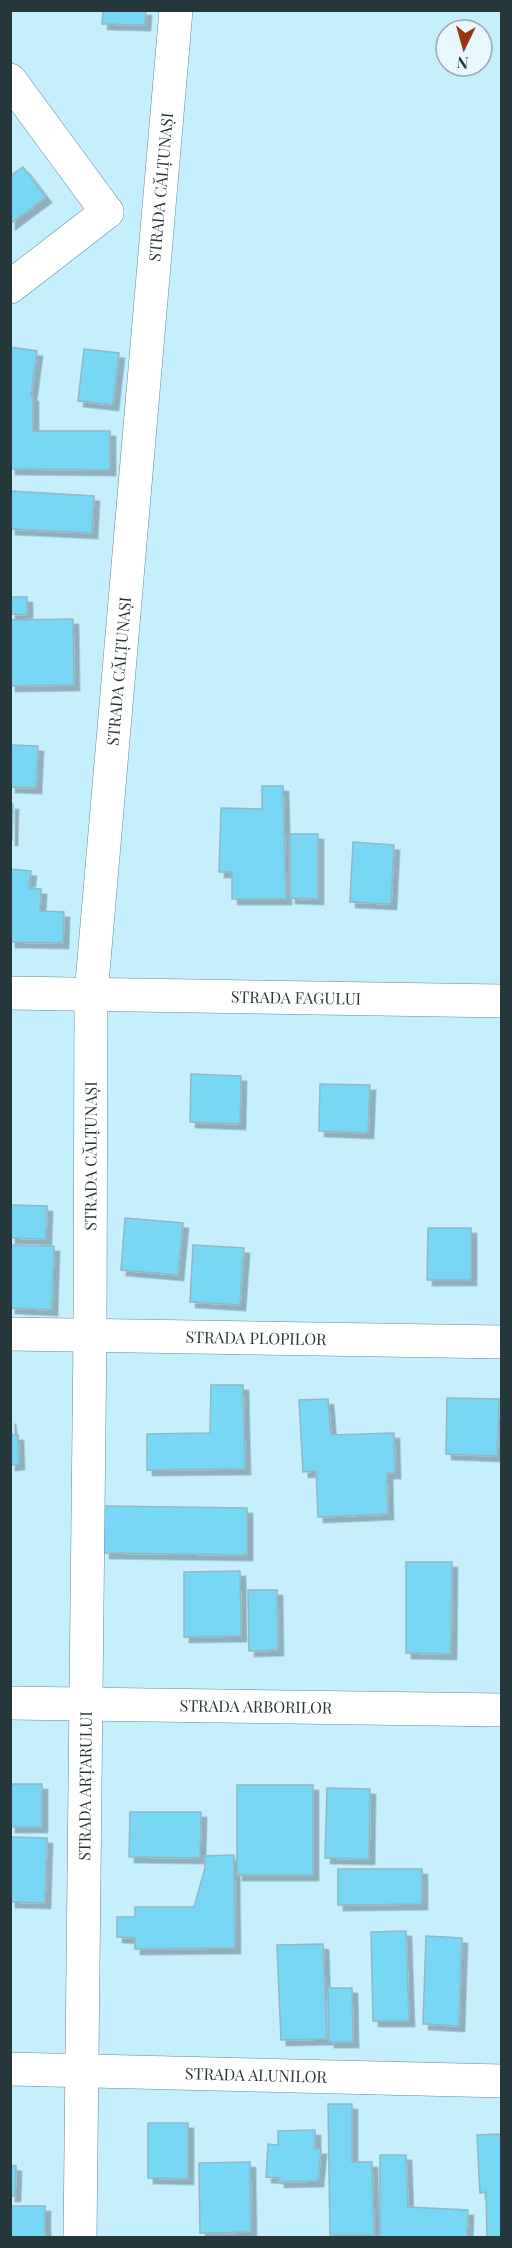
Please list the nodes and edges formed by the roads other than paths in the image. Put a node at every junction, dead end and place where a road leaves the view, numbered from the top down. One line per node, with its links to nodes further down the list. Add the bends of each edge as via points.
1 (176, 10): 4 (street, STRADA CĂLȚUNAȘI)
2 (10, 80): 3 (street)
3 (106, 213): 4 (street); 5 (street)
4 (157, 218): 7 (street, STRADA CĂLȚUNAȘI)
5 (10, 286)
6 (10, 993): 7 (street, STRADA FAGULUI)
7 (91, 995): 8 (street, STRADA FAGULUI); 10 (street, STRADA CĂLȚUNAȘI)
8 (501, 1001)
9 (10, 1334): 10 (street, STRADA PLOPILOR)
10 (90, 1335): 11 (street, STRADA PLOPILOR); 13 (street, STRADA ARȚARULUI)
11 (501, 1342)
12 (10, 1703): 13 (street, STRADA ARBORILOR)
13 (87, 1704): 14 (street, STRADA ARBORILOR); 16 (street, STRADA ARȚARULUI)
14 (501, 1710)
15 (10, 2069): 16 (street, STRADA ALUNILOR)
16 (82, 2070): 17 (street, STRADA ALUNILOR); 18 (street, STRADA ARȚARULUI)
17 (501, 2081)
18 (80, 2238)

